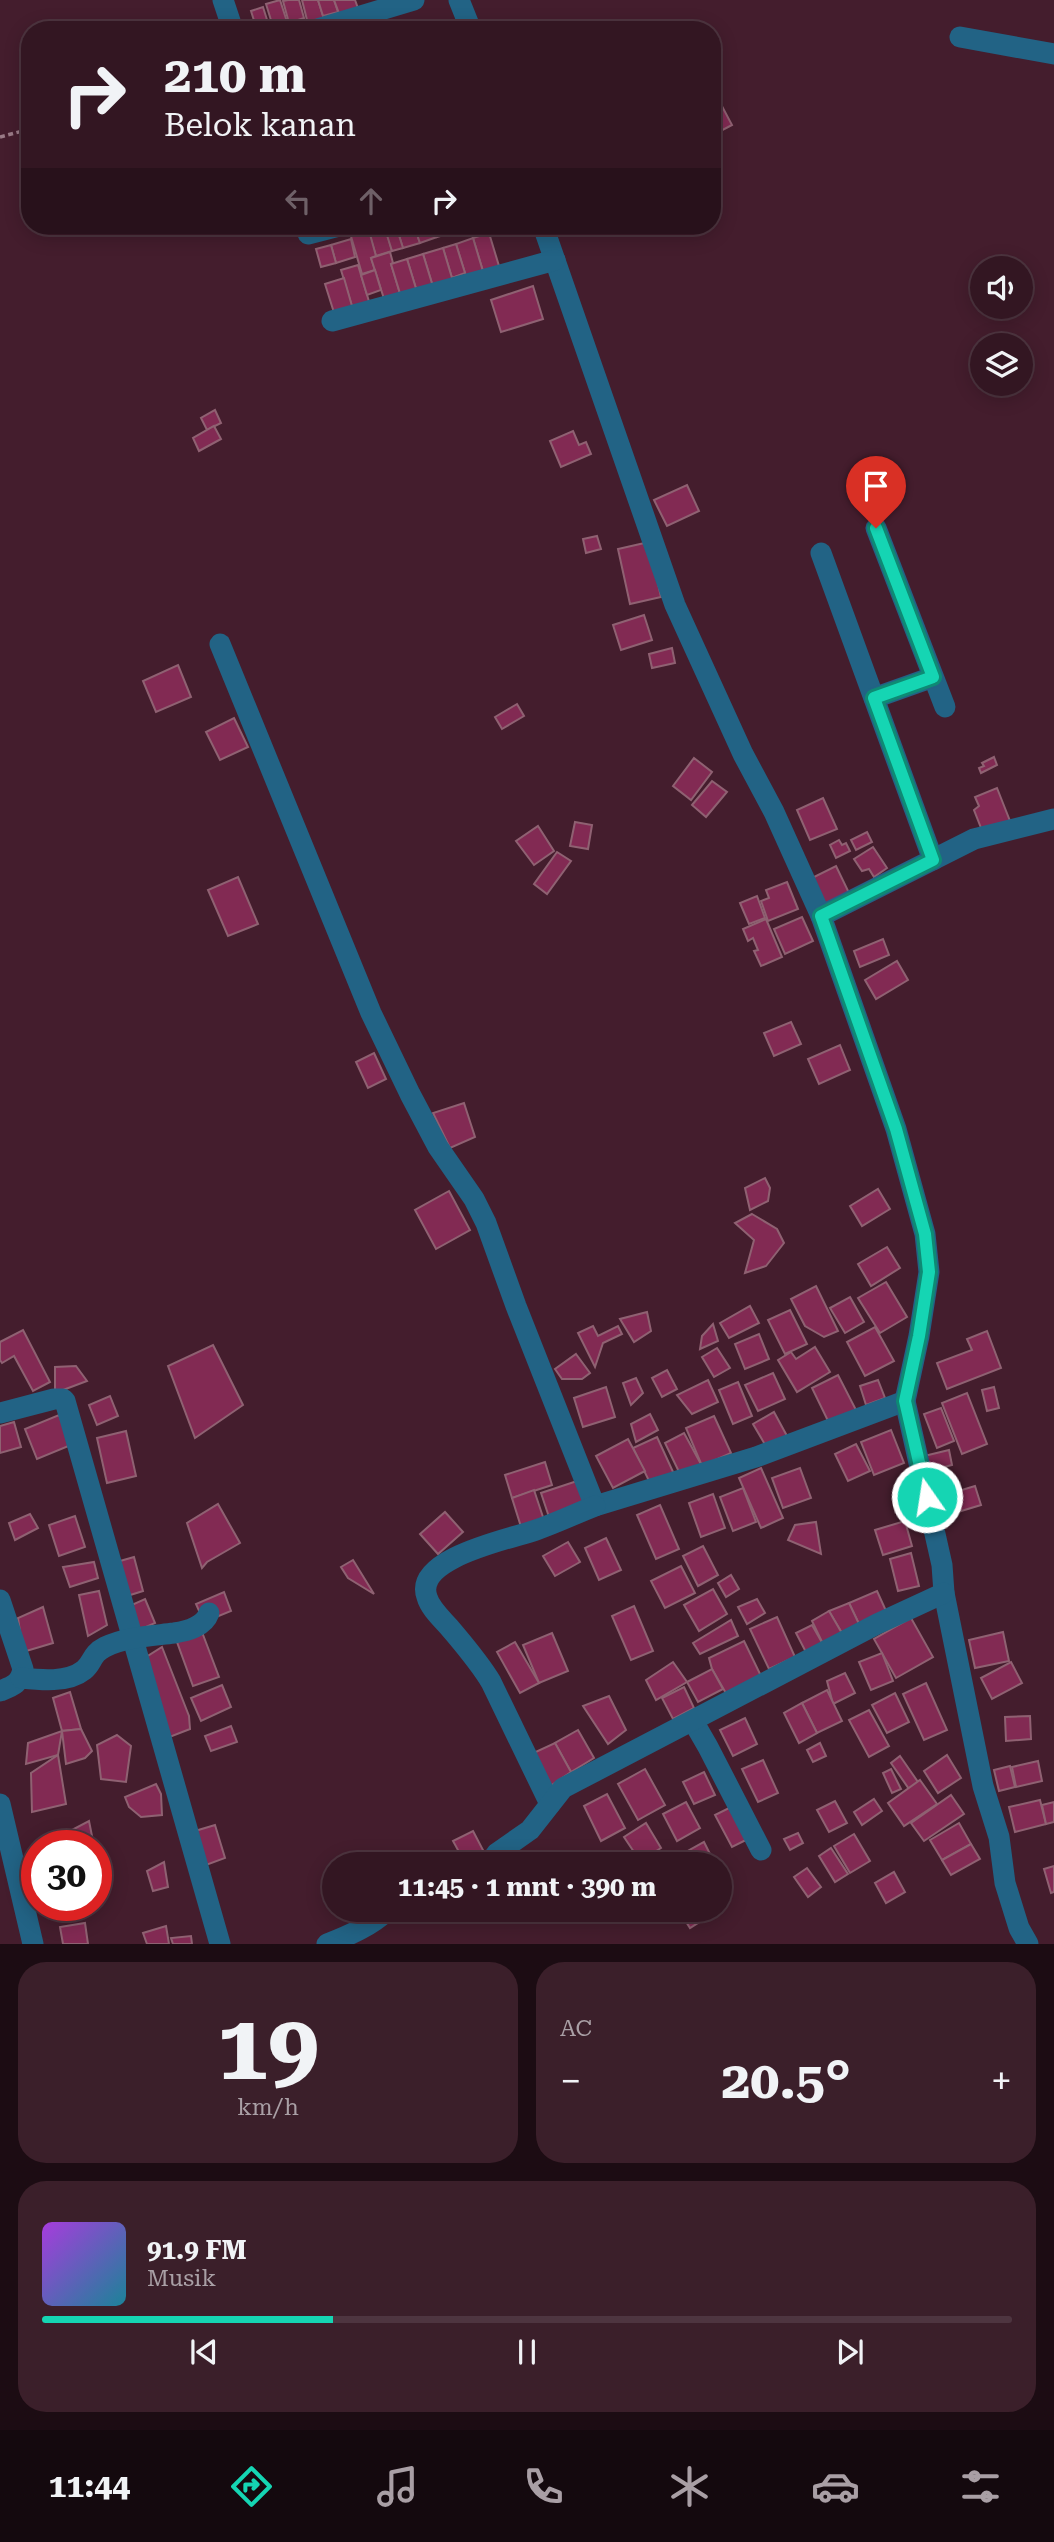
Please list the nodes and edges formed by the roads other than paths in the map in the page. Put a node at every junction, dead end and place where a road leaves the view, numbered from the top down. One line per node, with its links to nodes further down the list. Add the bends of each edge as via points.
1 (223, 0): 4 (street)
2 (414, 0): 5 (street)
3 (459, 0): 6 (street)
4 (230, 21)
5 (344, 21)
6 (467, 21)
7 (960, 37): 8 (street)
8 (1054, 54)
9 (546, 235): 10 (street)
10 (555, 260): 11 (street); 20 (street, via 675,605)
11 (332, 321)
12 (876, 528): 15 (street)
13 (821, 553): 16 (street)
14 (220, 644): 23 (street, via 371,1013 438,1147 486,1223)
15 (933, 677): 16 (street); 17 (street)
16 (874, 698): 19 (street)
17 (945, 707)
18 (1054, 819): 19 (street, via 974,839)
19 (933, 860): 20 (street)
20 (821, 916): 21 (street, via 896,1129 925,1234 929,1272)
21 (905, 1401): 23 (street, via 756,1457); 24 (street, via 942,1565)
22 (0, 1413): 27 (street, via 54,1399 65,1401)
23 (595, 1506): 32 (street, via 446,1562 425,1584 434,1609 491,1682)
24 (944, 1593): 30 (street); 39 (street, via 983,1786 999,1837 1005,1883)
25 (0, 1600): 28 (street, via 23,1669)
26 (209, 1613): 27 (street, via 198,1626 184,1631)
27 (133, 1639): 28 (street, via 96,1653 88,1667 75,1675); 37 (street)
28 (21, 1678): 29 (street)
29 (0, 1691)
30 (692, 1721): 32 (street, via 563,1788); 33 (street)
31 (0, 1804): 36 (street)
32 (548, 1806): 34 (street, via 530,1830)
33 (761, 1850)
34 (498, 1852)
35 (372, 1922): 38 (street)
36 (33, 1944)
37 (220, 1944)
38 (327, 1944)
39 (1028, 1944)

